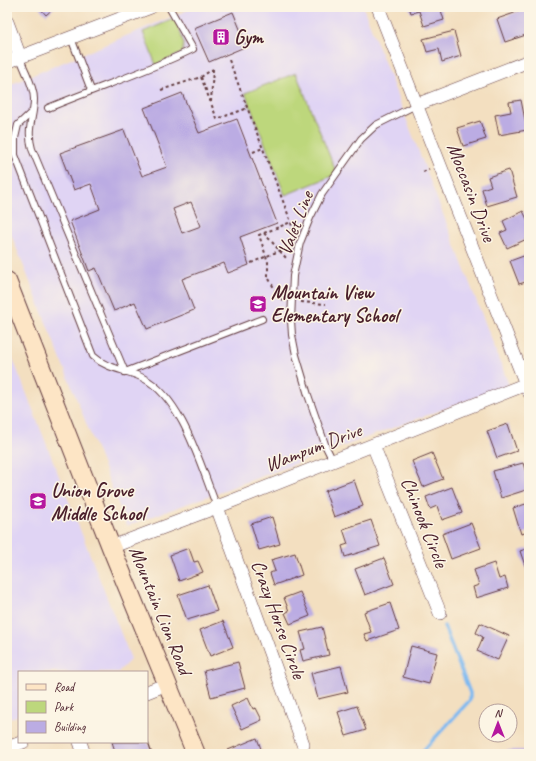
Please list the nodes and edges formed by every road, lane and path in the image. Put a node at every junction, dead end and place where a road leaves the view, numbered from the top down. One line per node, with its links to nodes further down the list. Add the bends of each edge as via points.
1 (151, 7): 5 (street)
2 (169, 7): 11 (lane, via 192,49 171,60)
3 (378, 7): 14 (street, Moccasin Drive)
4 (7, 22): 6 (street)
5 (71, 38): 6 (street); 11 (lane)
6 (20, 57): 9 (street); 17 (lane, via 31,84 34,99)
7 (230, 60): 16 (path)
8 (529, 61): 14 (street)
9 (7, 62)
10 (201, 77): 12 (path); 13 (path); 13 (path, via 213,69)
11 (91, 90): 15 (lane)
12 (161, 90)
13 (211, 103): 16 (path, via 217,119)
14 (416, 105): 28 (lane, Valet Line, via 376,125 361,139 322,194 300,243 293,276); 32 (street, Moccasin Drive)
15 (48, 108)
16 (248, 108): 18 (path)
17 (32, 112): 31 (lane, via 29,139 32,149); 31 (lane, via 18,125 14,138 14,155 93,356 101,363)
18 (263, 148): 19 (path); 20 (path)
19 (253, 152)
20 (292, 222): 21 (path); 22 (path)
21 (293, 232)
22 (264, 233): 23 (path); 24 (path, via 259,235)
23 (281, 250): 24 (path); 25 (path)
24 (266, 256): 26 (path); 28 (path, via 268,277 273,289 280,300)
25 (287, 258)
26 (251, 263)
27 (7, 281): 36 (street, Mountain Lion Road)
28 (292, 302): 29 (path); 34 (lane, Valet Line, via 292,334 296,355)
29 (326, 304)
30 (262, 319): 31 (lane)
31 (125, 372): 35 (lane, via 143,378 160,390 174,408 186,428)
32 (528, 387): 33 (street, Wampum Drive)
33 (373, 445): 34 (street, Wampum Drive); 37 (street, Chinook Circle)
34 (333, 461): 35 (street, Wampum Drive)
35 (216, 507): 36 (street, Wampum Drive); 42 (street, Crazy Horse Circle)
36 (111, 547): 38 (street, Mountain Lion Road)
37 (440, 613)
38 (168, 684): 39 (street); 45 (street, Mountain Lion Road)
39 (148, 692)
40 (20, 743): 43 (street)
41 (80, 743): 44 (street)
42 (303, 744)
43 (7, 748)
44 (84, 754)
45 (196, 754)

